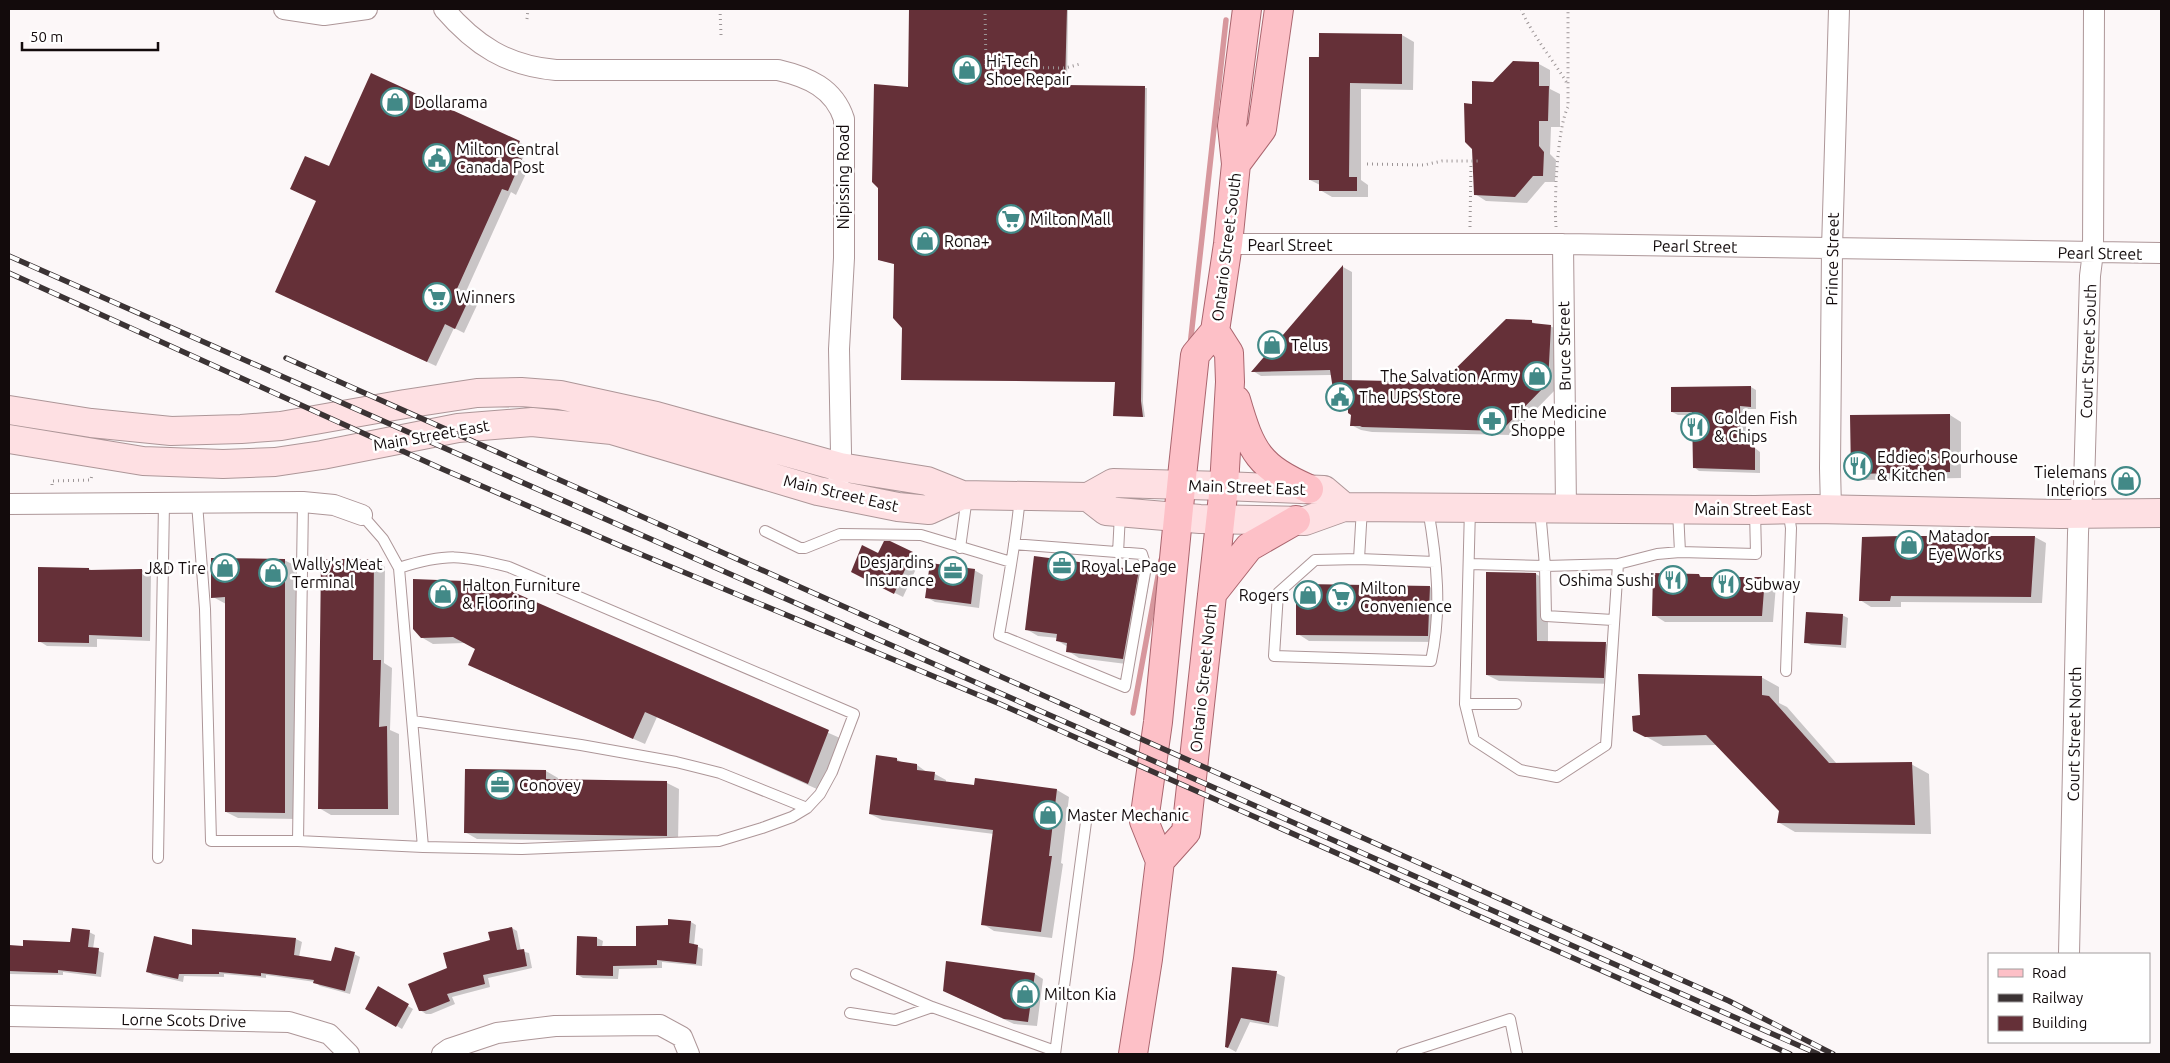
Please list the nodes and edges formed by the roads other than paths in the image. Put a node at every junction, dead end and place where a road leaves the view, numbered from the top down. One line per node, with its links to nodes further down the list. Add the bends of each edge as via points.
1 (284, 9): 2 (street, via 324,15)
2 (367, 9)
3 (444, 9): 18 (street, Nipissing Road, via 465,32 495,54 538,69 778,70 814,82 835,98 844,119)
4 (1248, 9): 8 (main road, Ontario Street South, via 1232,126)
5 (1279, 9): 8 (main road, Ontario Street South, via 1262,129)
6 (1839, 9): 11 (street, Prince Street)
7 (2094, 9): 12 (street, Court Street South)
8 (1236, 164): 9 (main road, Ontario Street South)
9 (1228, 244): 10 (street, Pearl Street); 14 (main road, Ontario Street South)
10 (1560, 245): 11 (street, Pearl Street); 33 (street, Bruce Street)
11 (1832, 248): 12 (street, Pearl Street); 35 (street, Prince Street)
12 (2093, 252): 13 (street, Pearl Street); 40 (street, Court Street South, via 2084,486)
13 (2161, 254)
14 (1215, 331): 15 (main road, Ontario Street South, via 1229,353); 19 (main road, Ontario Street South, via 1195,355)
15 (1230, 382): 20 (main road, Ontario Street South); 21 (main road, via 1246,434 1260,459 1282,477)
16 (9, 410): 18 (main road, Main Street East, via 92,424 171,431 241,429 281,426 477,393 521,392 560,395 656,416)
17 (9, 439): 23 (main road, Main Street East, via 143,461 223,464 322,456 458,428 532,422 612,430)
18 (840, 467): 22 (main road, Main Street East, via 927,481); 23 (street, Nipissing Road)
19 (1182, 485): 20 (main road, Main Street East); 25 (main road, Main Street East, via 1113,483); 42 (main road)
20 (1224, 486): 21 (main road, Main Street East); 43 (main road, Ontario Street North)
21 (1310, 489): 30 (main road, Main Street East, via 1324,490)
22 (965, 495): 23 (main road, Main Street East, via 929,510); 24 (main road, Main Street East); 47 (lane)
23 (837, 496)
24 (1020, 496): 25 (main road, Main Street East); 46 (lane)
25 (1088, 497): 38 (main road, Main Street East, via 1106,511)
26 (303, 502): 28 (street); 41 (street, via 334,505); 65 (lane)
27 (164, 503): 28 (street); 29 (street); 67 (lane)
28 (197, 503): 65 (lane, via 204,608 211,841)
29 (9, 504)
30 (1353, 507): 31 (main road, Main Street East); 44 (main road, Main Street East, via 1304,521); 50 (lane)
31 (1428, 507): 32 (main road, Main Street East); 52 (lane)
32 (1470, 507): 33 (main road, Main Street East); 53 (lane)
33 (1553, 508): 36 (main road, Main Street East); 55 (lane)
34 (1787, 509): 35 (main road, Main Street East); 37 (main road, Main Street East); 59 (lane, via 1791,528)
35 (1831, 509): 40 (main road, Main Street East)
36 (1678, 510): 37 (main road, Main Street East); 49 (lane)
37 (1755, 510): 49 (lane, via 1756,554)
38 (1120, 512): 42 (main road, Main Street East); 48 (lane)
39 (2161, 513): 40 (main road, Main Street East)
40 (2079, 514): 69 (street, Court Street North)
41 (362, 515): 56 (lane, via 383,540)
42 (1179, 517): 43 (main road, Main Street East); 68 (main road, via 1158,722 1144,821)
43 (1219, 519): 44 (main road, Main Street East); 57 (main road, Ontario Street North)
44 (1296, 520): 57 (main road, via 1249,547)
45 (765, 531): 47 (lane, via 800,548 840,534 921,535)
46 (1014, 544): 48 (lane); 51 (lane)
47 (960, 548): 51 (lane)
48 (1118, 552): 51 (lane, via 1142,554 1146,567 1125,687 999,635)
49 (1680, 552): 54 (lane, via 1656,554)
50 (1359, 559): 52 (lane); 52 (lane, via 1315,560 1278,593 1274,656 1431,662 1437,634)
51 (1011, 562)
52 (1435, 562)
53 (1469, 564): 55 (lane); 60 (lane)
54 (1618, 564): 55 (lane); 58 (lane)
55 (1545, 566): 58 (lane, via 1546,616)
56 (398, 568): 62 (lane); 63 (lane, via 444,557 469,557 509,567 854,714 832,772 820,794)
57 (1212, 594): 68 (main road, Ontario Street North, via 1186,832)
58 (1613, 620): 60 (lane, via 1606,745 1557,776 1520,770 1474,740)
59 (1786, 671)
60 (1465, 704): 61 (lane)
61 (1516, 704)
62 (413, 721): 63 (lane, via 676,762 720,773); 66 (lane)
63 (807, 808): 66 (lane, via 792,817 719,841 522,849)
64 (1086, 822): 74 (lane)
65 (298, 841): 66 (lane)
66 (423, 847)
67 (158, 858)
68 (1160, 861): 78 (main road)
69 (2070, 953)
70 (856, 974): 71 (lane)
71 (932, 1007): 72 (lane, via 895,1020); 74 (lane)
72 (850, 1013)
73 (9, 1016): 75 (street, Lorne Scots Drive, via 289,1022 329,1034)
74 (1055, 1053)
75 (349, 1054)
76 (442, 1054): 77 (street, via 497,1033 555,1026 660,1025 682,1037)
77 (689, 1054)
78 (1133, 1054)
79 (1402, 1054): 80 (lane, via 1510,1019)
80 (1517, 1054)

